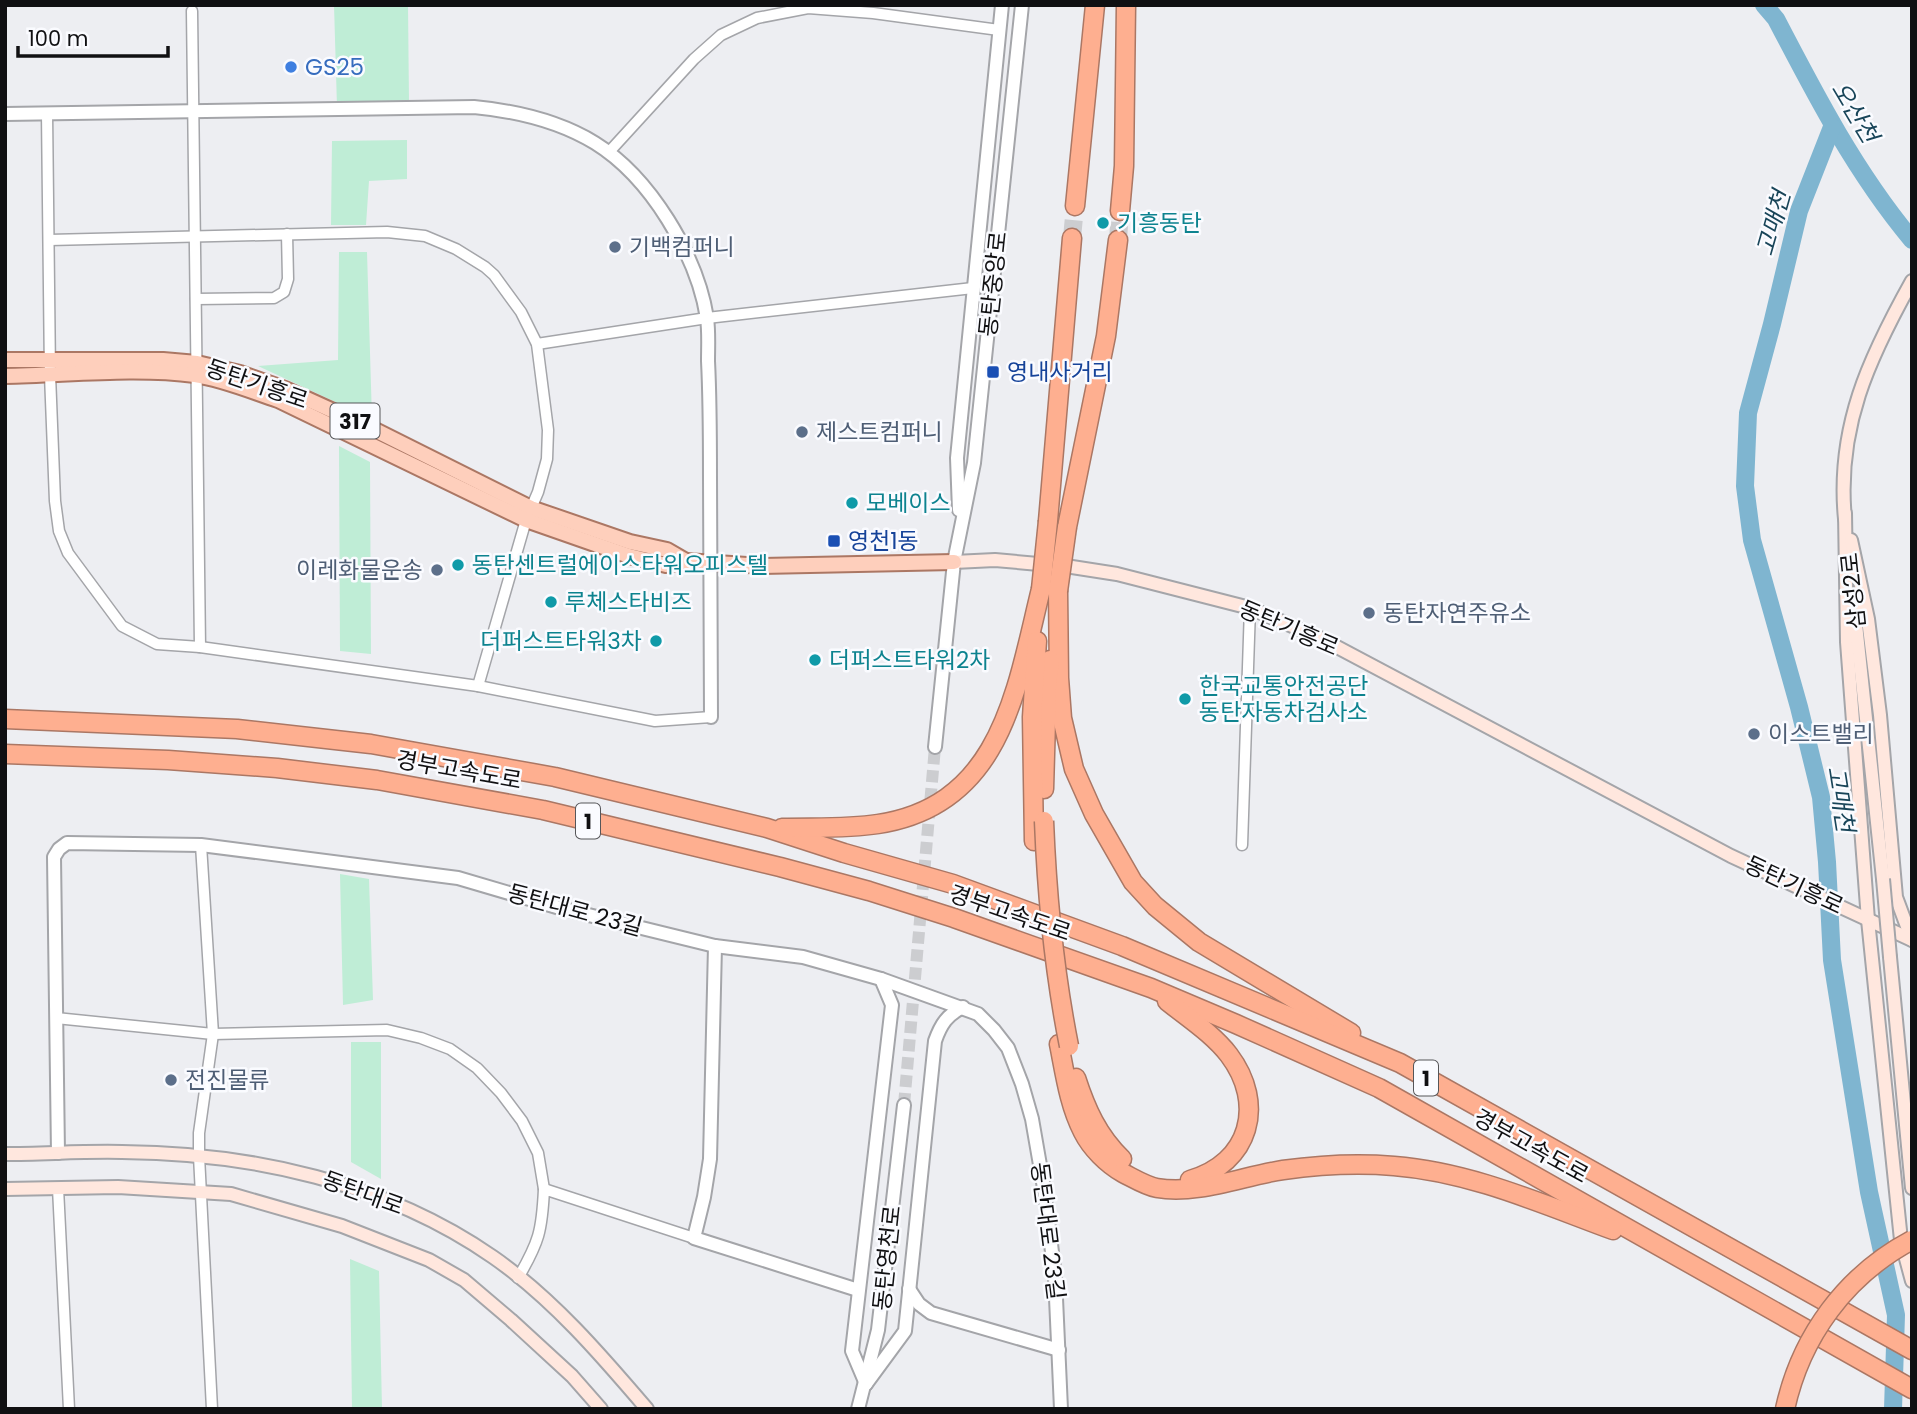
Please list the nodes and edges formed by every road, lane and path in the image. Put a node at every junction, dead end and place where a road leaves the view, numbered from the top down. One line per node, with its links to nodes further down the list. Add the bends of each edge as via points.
1 (1002, 5): 6 (street)
2 (1022, 5): 30 (street, 동탄중앙로, via 974,463)
3 (1095, 5): 11 (highway)
4 (1126, 5): 12 (highway)
5 (192, 11): 7 (street)
6 (999, 30): 10 (street, via 808,8 757,18 721,35 694,59); 19 (street)
7 (194, 110): 8 (street); 10 (street, via 474,107 557,125); 14 (street)
8 (47, 113): 9 (street); 16 (street)
9 (5, 114)
10 (609, 152): 21 (street, via 671,223 693,269)
11 (1075, 206)
12 (1121, 211)
13 (287, 234): 14 (street); 20 (street, via 284,292 274,298); 22 (street, via 387,232 425,236 456,249 494,275)
14 (195, 235): 16 (street); 20 (street)
15 (1072, 238): 33 (highway, bridge, via 1048,521)
16 (49, 240): 23 (street)
17 (1118, 240): 33 (highway, bridge, via 1106,337)
18 (1912, 281): 28 (main road, 삼성2로, via 1864,375 1853,413 1846,454)
19 (973, 288): 21 (street); 30 (street, via 957,458)
20 (196, 299): 25 (street)
21 (707, 318): 22 (street); 31 (street)
22 (537, 344): 29 (street, via 548,430 547,459)
23 (50, 359): 24 (main road, 동탄기흥로 / 317); 25 (main road, 동탄기흥로 / 317, via 163,360); 27 (street)
24 (5, 360)
25 (197, 369): 27 (main road, 동탄기흥로 / 317); 29 (main road, 동탄기흥로 / 317, via 240,373 285,389 413,448); 35 (street)
26 (5, 376): 27 (main road, 동탄기흥로 / 317)
27 (50, 376): 35 (street, via 55,501 68,553 121,626 157,644)
28 (1845, 513): 44 (main road); 45 (main road, via 1868,619 1896,897); 59 (main road, 삼성2로, bridge)
29 (529, 514): 31 (main road, 동탄기흥로 / 317, via 667,550 686,561); 36 (street)
30 (960, 528): 32 (street, 동탄중앙로)
31 (711, 562): 32 (main road, 동탄기흥로 / 317, via 762,566); 37 (street)
32 (954, 562): 34 (main road, 동탄기흥로 / 317, via 995,560 1072,567); 39 (street)
33 (1050, 590): 41 (highway, via 1005,724 982,764 947,797 919,814 875,825); 52 (highway, bridge, via 1044,821 1048,910); 52 (highway, via 1032,717 1034,841 1038,909); 53 (highway, via 1062,718 1074,769 1132,881 1199,942)
34 (1250, 608): 43 (street); 44 (main road, 동탄기흥로 / 317, via 1320,638 1731,856)
35 (200, 647): 36 (street)
36 (478, 686): 37 (street, via 655,720)
37 (711, 718)
38 (5, 719): 41 (highway, 경부고속도로 / 1, via 237,729 371,744 555,778)
39 (935, 747)
40 (5, 754): 48 (highway, 경부고속도로 / 1, via 277,768 377,780 543,810 869,891)
41 (767, 828): 53 (highway, 경부고속도로 / 1, via 953,884 1122,946)
42 (201, 845): 46 (street, 동탄대로 23길, via 458,878); 50 (street, 동탄대로 23길, via 78,842 59,849 54,857); 51 (street)
43 (1242, 845)
44 (1862, 917): 45 (main road, 동탄기흥로 / 317); 67 (main road, via 1901,1240)
45 (1912, 940)
46 (715, 946): 47 (street, 동탄대로 23길, via 803,957); 63 (street, via 710,1159)
47 (881, 979): 49 (street, 동탄대로 23길); 69 (street, via 892,1004)
48 (1151, 988): 52 (highway, via 1208,1033 1229,1055 1245,1083 1248,1124 1241,1145 1207,1175 1167,1180 1143,1174 1122,1160 1094,1124); 65 (highway, 경부고속도로 / 1, via 1379,1088)
49 (963, 1007): 68 (street, via 950,1014 935,1041); 72 (street, 동탄대로 23길, via 978,1014 1008,1048 1032,1119 1055,1276)
50 (56, 1018): 51 (street); 55 (street, 동탄대로 23길)
51 (213, 1034): 57 (street); 61 (street, via 387,1030 450,1049 477,1068 522,1121 538,1153)
52 (1064, 1045): 65 (highway, via 1072,1107 1083,1133 1114,1168 1155,1188 1180,1189 1318,1167 1440,1171)
53 (1400, 1063): 73 (highway, 경부고속도로 / 1)
54 (904, 1105): 74 (street, 동탄영천로, via 878,1330)
55 (58, 1153): 56 (main road, 동탄대로); 57 (main road, 동탄대로)
56 (5, 1154)
57 (199, 1156): 62 (street); 66 (main road, 동탄대로, via 306,1173 399,1205 470,1242)
58 (58, 1188): 60 (main road, 동탄대로); 62 (main road, 동탄대로); 77 (street)
59 (1912, 1188)
60 (5, 1189)
61 (544, 1189): 63 (street); 66 (street, via 537,1244)
62 (201, 1192): 76 (main road, 동탄대로, via 231,1194 287,1209 429,1259 464,1280 511,1320 572,1376); 78 (street)
63 (694, 1238): 69 (street)
64 (1912, 1240): 82 (highway, bridge, via 1864,1271 1843,1293 1799,1361)
65 (1661, 1247): 75 (highway, 경부고속도로 / 1)
66 (518, 1278): 79 (main road, 동탄대로, via 586,1339)
67 (1912, 1281)
68 (909, 1289): 70 (street); 71 (street)
69 (858, 1290): 74 (street, via 852,1352)
70 (931, 1313): 71 (street, via 915,1319); 72 (street)
71 (905, 1331): 74 (street)
72 (1059, 1350): 81 (street, 동탄대로 23길)
73 (1912, 1350)
74 (866, 1384): 80 (street, 동탄영천로)
75 (1912, 1389)
76 (599, 1408)
77 (69, 1409)
78 (212, 1409)
79 (647, 1409)
80 (858, 1409)
81 (1061, 1409)
82 (1786, 1409)

